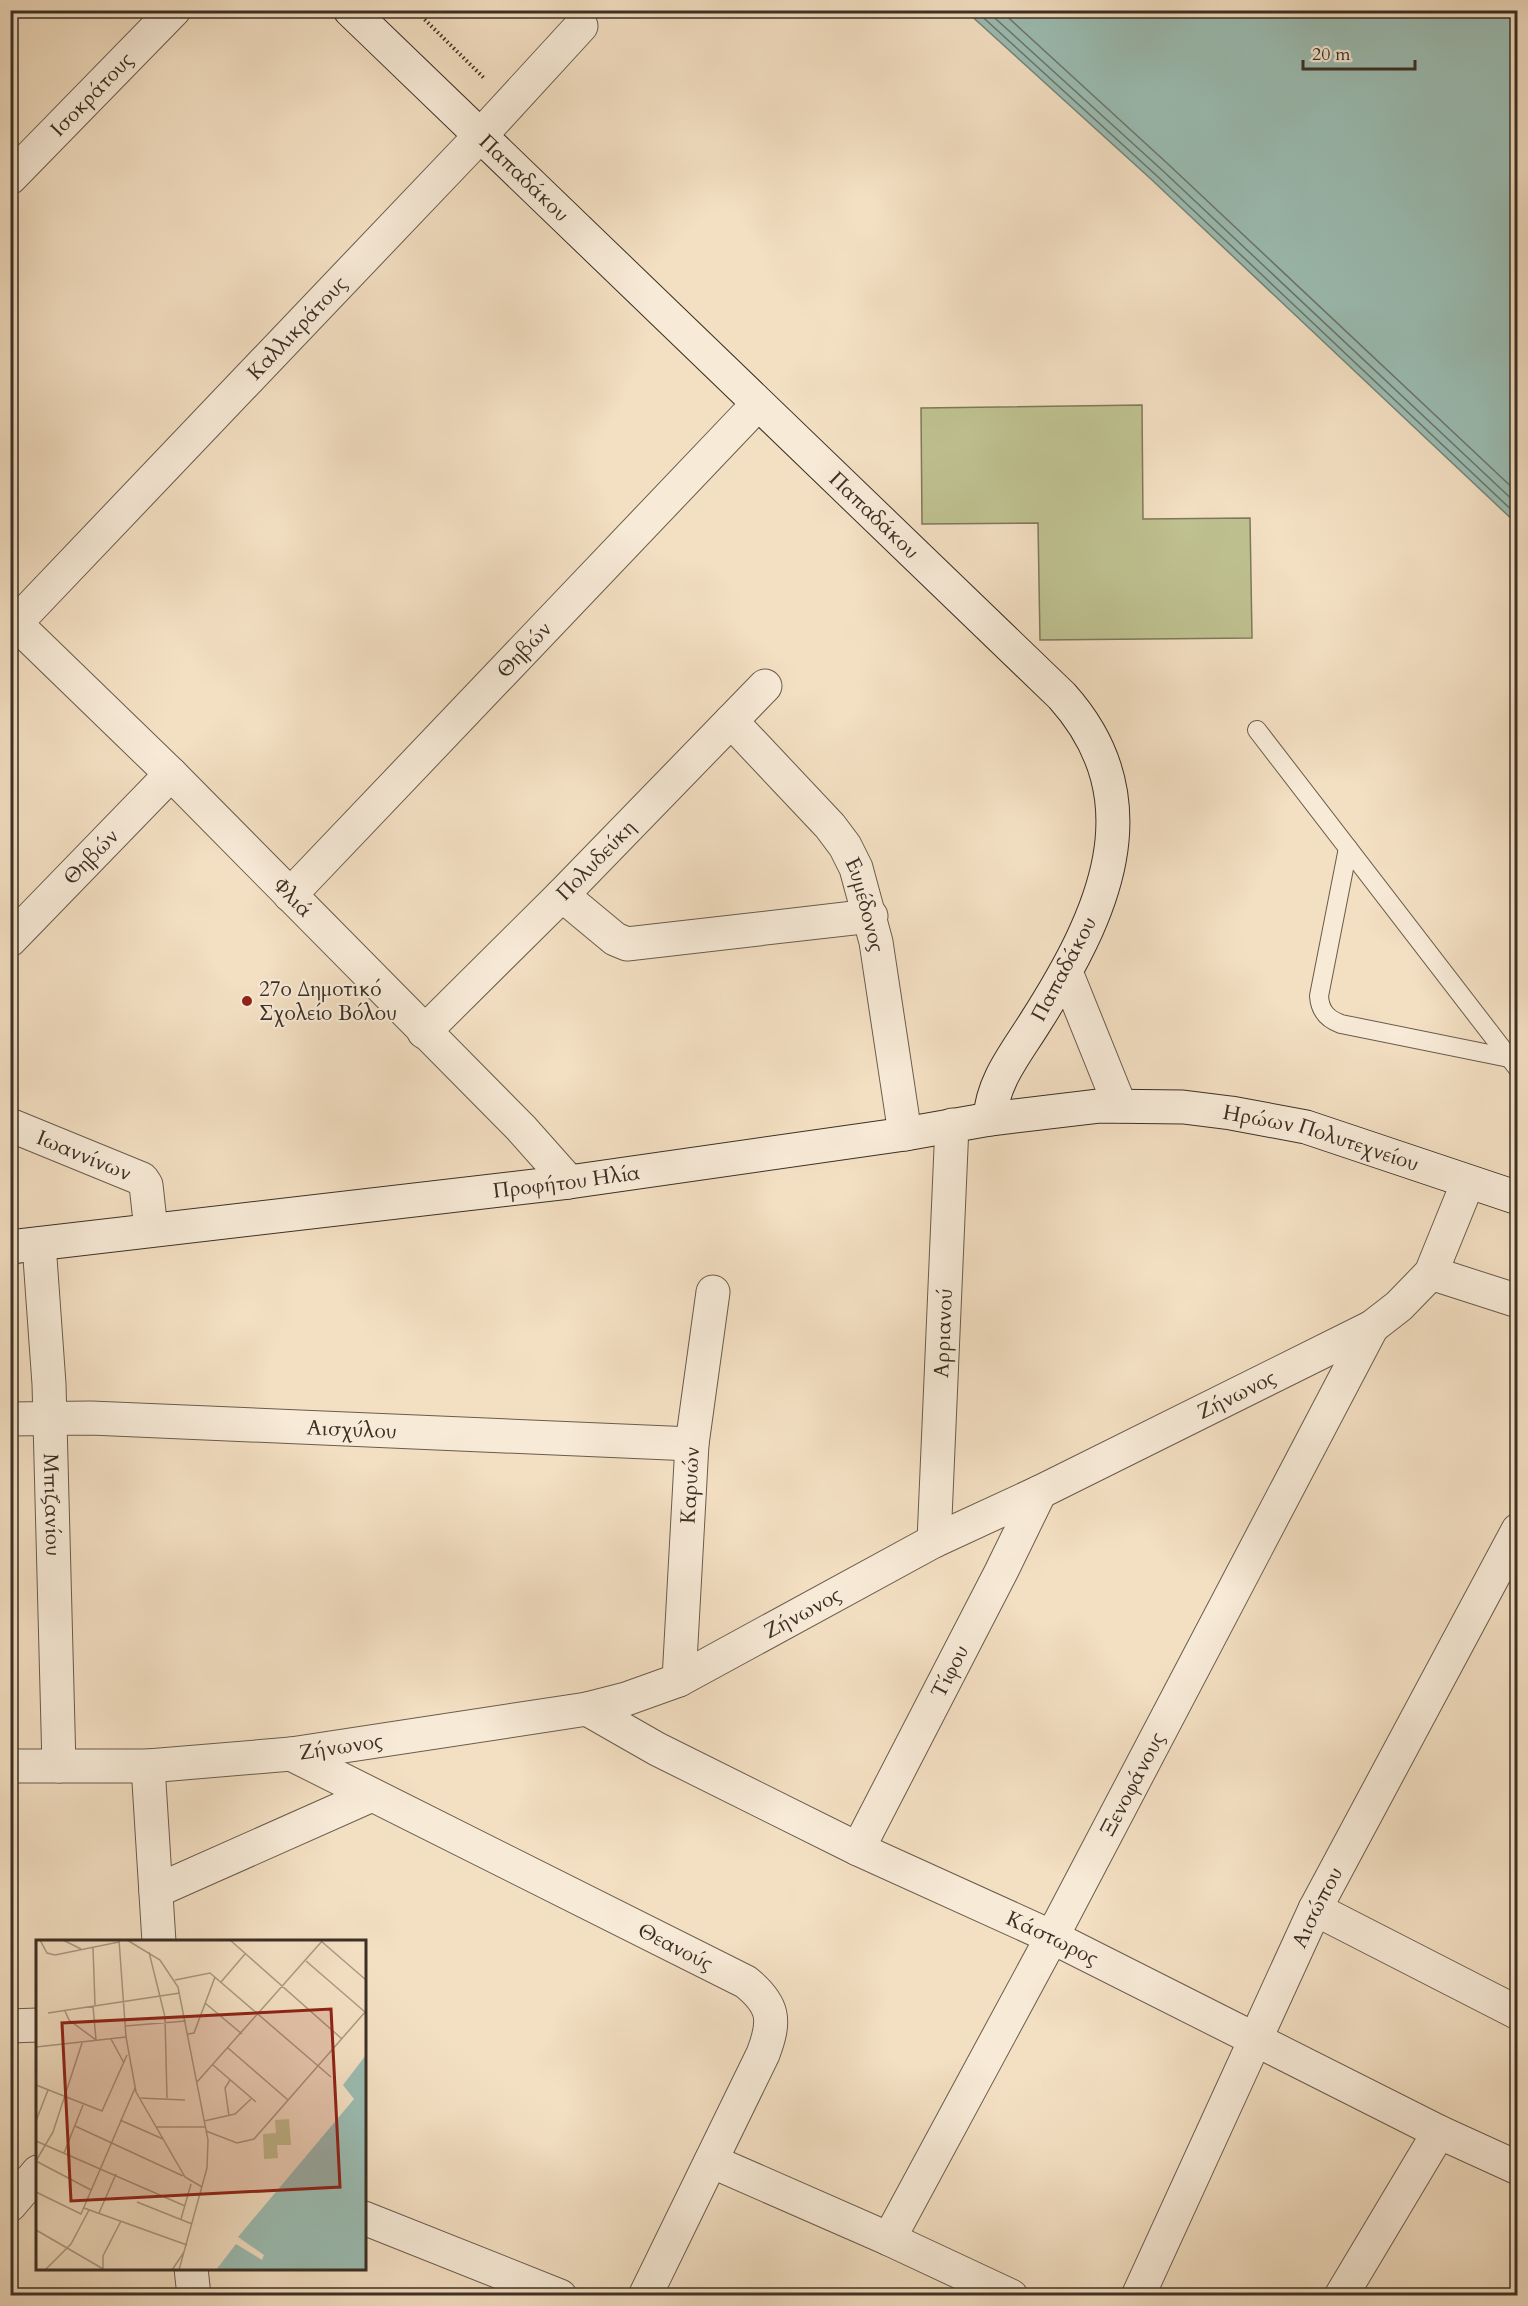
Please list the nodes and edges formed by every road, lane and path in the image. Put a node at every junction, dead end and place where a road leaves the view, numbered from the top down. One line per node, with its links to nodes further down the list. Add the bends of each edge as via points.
1 (174, 10): 7 (street, Ισοκράτους)
2 (350, 10): 6 (street, Παπαδάκου)
3 (415, 10): 5 (path)
4 (581, 26): 5 (street, Καλλικράτους)
5 (510, 104): 6 (street, Καλλικράτους)
6 (480, 136): 8 (street, Παπαδάκου); 9 (street, Καλλικράτους)
7 (10, 178)
8 (758, 404): 15 (street, Θηβών); 19 (street, Παπαδάκου, via 1062,696 1091,734 1107,772 1113,832 1101,894)
9 (12, 623): 13 (street, Φλιά)
10 (765, 686): 11 (street, Πολυδεύκη)
11 (731, 721): 16 (street, Πολυδεύκη); 17 (street, Ευμέδονος, via 845,846)
12 (1257, 730): 14 (lane)
13 (171, 774): 15 (street, Φλιά); 18 (street, Θηβών)
14 (1348, 848): 21 (lane); 21 (lane, via 1319,996 1323,1013 1341,1024)
15 (290, 895): 20 (street, Φλιά)
16 (562, 895): 17 (street, via 615,939 627,944); 20 (street, Πολυδεύκη)
17 (871, 916): 26 (street, Ευμέδονος)
18 (10, 940)
19 (1066, 972): 22 (street); 23 (street, Παπαδάκου, via 997,1084)
20 (424, 1032): 27 (street, Φλιά)
21 (1513, 1064)
22 (1120, 1106): 23 (street, Προφήτου Ηλία); 28 (street, Ηρώων Πολυτεχνείου, via 1183,1107 1306,1127)
23 (990, 1119): 25 (street, Προφήτου Ηλία)
24 (10, 1125): 30 (street, Ιωαννίνων, via 142,1179)
25 (952, 1125): 26 (street, Προφήτου Ηλία); 41 (street, Αρριανού)
26 (905, 1134): 27 (street, Προφήτου Ηλία)
27 (568, 1182): 30 (street, Προφήτου Ηλία)
28 (1468, 1182): 29 (street, Ηρώων Πολυτεχνείου); 32 (street, Ζήνωνος)
29 (1518, 1198)
30 (152, 1230): 31 (street, Προφήτου Ηλία)
31 (25, 1246): 36 (street, Μπιζανίου)
32 (1431, 1273): 34 (street); 35 (street, Ζήνωνος)
33 (713, 1292): 38 (street, Καρυών)
34 (1518, 1301)
35 (1372, 1327): 39 (street, Ζήνωνος); 52 (street, Ξενοφάνους)
36 (49, 1417): 37 (street, Αισχύλου); 38 (street, Αισχύλου); 46 (street, Μπιζανίου)
37 (10, 1419)
38 (692, 1444): 42 (street, Καρυών)
39 (1040, 1492): 41 (street, Ζήνωνος); 49 (street, Τίφου)
40 (1518, 1530): 51 (street, Αισώπου)
41 (934, 1541): 42 (street, Ζήνωνος)
42 (679, 1680): 43 (street, Ζήνωνος, via 626,1700)
43 (587, 1709): 44 (street, Ζήνωνος); 49 (street, Κάστωρος, via 657,1749)
44 (291, 1754): 47 (street, Ζήνωνος); 48 (street, Θεανούς)
45 (10, 1766): 46 (street, Ζήνωνος)
46 (59, 1766): 47 (street, Ζήνωνος)
47 (148, 1766): 50 (street)
48 (372, 1795): 50 (street); 59 (street, Θεανούς, via 746,1982 760,1994 769,2004 771,2034)
49 (858, 1849): 52 (street, Κάστωρος)
50 (156, 1891): 53 (street)
51 (1315, 1909): 54 (street); 57 (street, Αισώπου)
52 (1052, 1937): 57 (street, Κάστωρος); 64 (street, Ξενοφάνους)
53 (159, 1940)
54 (1518, 2013)
55 (36, 2025): 56 (street)
56 (10, 2026)
57 (1256, 2038): 58 (street, Κάστωρος); 70 (street, Αισώπου)
58 (1439, 2132): 60 (street, Κάστωρος); 71 (street)
59 (711, 2161): 64 (street); 68 (street, Θεανούς)
60 (1518, 2168)
61 (36, 2174): 62 (street)
62 (10, 2205)
63 (366, 2219): 67 (street)
64 (889, 2239): 69 (street)
65 (191, 2270): 66 (street)
66 (194, 2295)
67 (560, 2295)
68 (645, 2295)
69 (1011, 2295)
70 (1138, 2295)
71 (1341, 2295)

